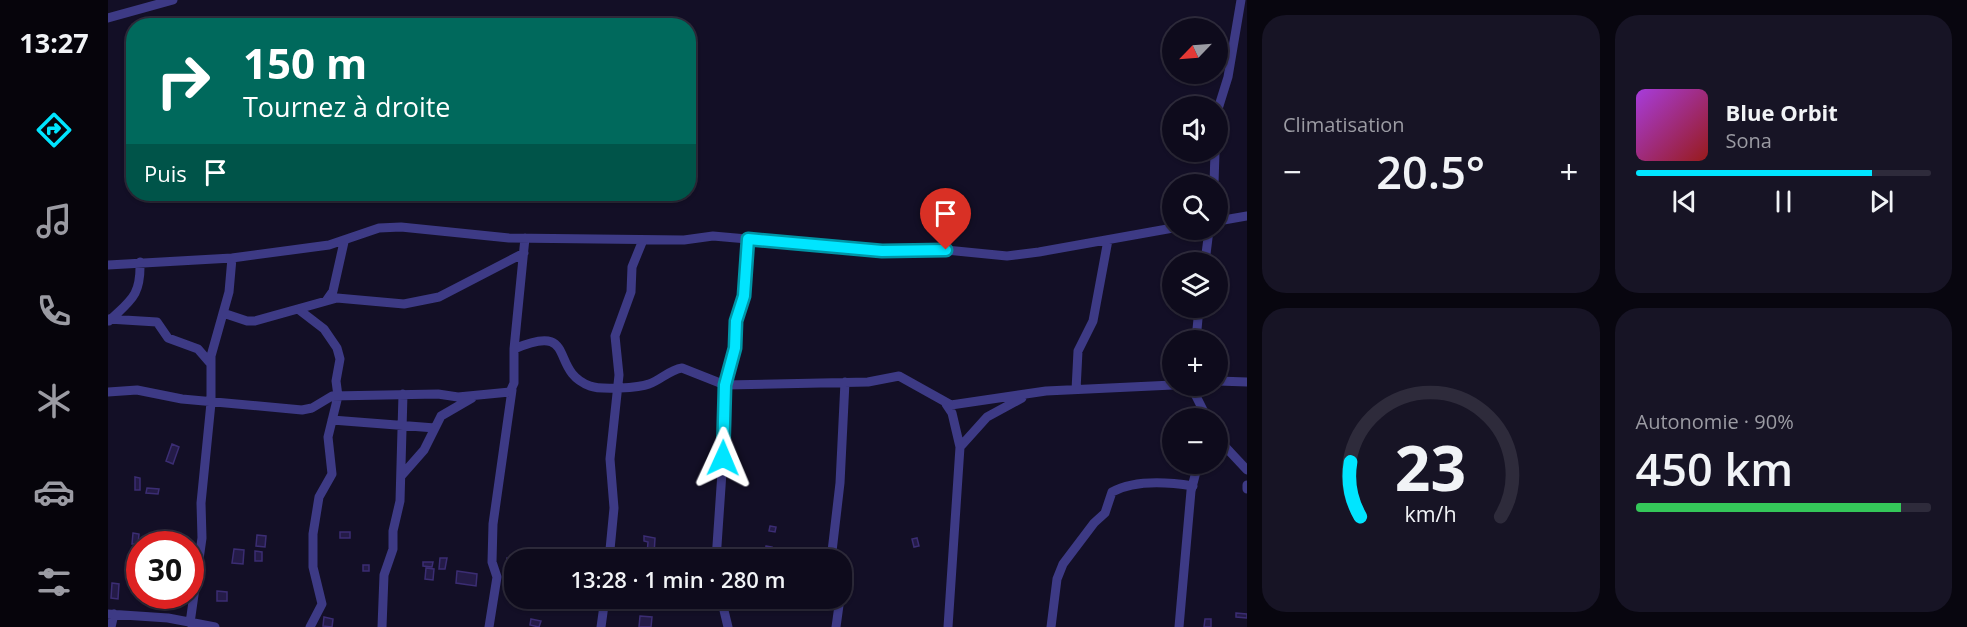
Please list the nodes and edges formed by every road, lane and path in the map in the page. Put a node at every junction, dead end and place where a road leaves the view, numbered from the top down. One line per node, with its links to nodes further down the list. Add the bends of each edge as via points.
1 (173, 0): 3 (street)
2 (1241, 0): 4 (street)
3 (108, 18)
4 (1222, 96)
5 (1247, 216): 6 (street)
6 (1228, 219)
7 (1162, 230): 11 (street)
8 (525, 238): 10 (street); 12 (street, via 401,227 379,228); 13 (street)
9 (748, 239): 10 (street, via 713,236); 11 (street, via 882,251 946,250 1007,256); 26 (street, via 744,296)
10 (643, 240): 28 (street, via 632,267 631,292 615,336)
11 (1108, 240): 30 (street, via 1093,321 1078,351)
12 (344, 242): 14 (street); 17 (street, via 333,291)
13 (524, 253): 17 (street, via 439,297 404,304 338,298); 21 (street)
14 (232, 258): 15 (street); 19 (street)
15 (140, 262): 16 (street); 20 (street, via 141,274 131,303)
16 (108, 265)
17 (326, 301): 18 (street)
18 (298, 309): 19 (street, via 255,321); 35 (street, via 324,329 340,353)
19 (223, 313): 22 (street)
20 (109, 321): 22 (street, via 157,322 168,339 198,349)
21 (513, 349): 28 (street, via 537,339 548,340 561,348 570,372 582,381 591,387); 29 (street)
22 (211, 364): 36 (street)
23 (1228, 381): 25 (street)
24 (845, 382): 26 (street); 37 (street, via 899,376); 49 (street)
25 (1247, 382)
26 (725, 385): 28 (street, via 682,368 648,385); 48 (street)
27 (1162, 386): 30 (street)
28 (617, 387): 47 (street, via 610,459 614,508)
29 (513, 390): 33 (street); 60 (street, via 493,533 492,562 497,577)
30 (1076, 390): 34 (street)
31 (108, 392): 36 (street, via 137,390)
32 (403, 394): 33 (street); 35 (street); 39 (street)
33 (483, 394): 40 (street, via 446,412)
34 (1029, 394): 37 (street); 41 (street, via 987,417)
35 (338, 396): 36 (street, via 303,410); 38 (street)
36 (211, 403): 54 (street, via 201,503 202,538)
37 (946, 405): 41 (street, via 952,413)
38 (332, 420): 39 (street); 58 (street, via 328,437 332,474 319,497 312,555 322,604)
39 (404, 426): 40 (street); 45 (street)
40 (435, 428): 45 (street, via 424,450)
41 (960, 447): 64 (street)
42 (1228, 450): 43 (street)
43 (1247, 470)
44 (1196, 474): 46 (street)
45 (402, 475): 59 (street, via 393,549 384,575)
46 (1193, 486): 65 (street, via 1169,482 1112,492 1106,513 1063,564 1057,579); 66 (street)
47 (610, 549)
48 (717, 549)
49 (832, 549)
50 (603, 609): 61 (street)
51 (724, 609): 62 (street)
52 (838, 609): 63 (street)
53 (111, 614): 54 (street); 56 (street)
54 (190, 622): 55 (street)
55 (202, 626): 57 (street)
56 (111, 627)
57 (215, 627)
58 (310, 627)
59 (382, 627)
60 (489, 627)
61 (601, 627)
62 (728, 627)
63 (836, 627)
64 (948, 627)
65 (1051, 627)
66 (1179, 627)

